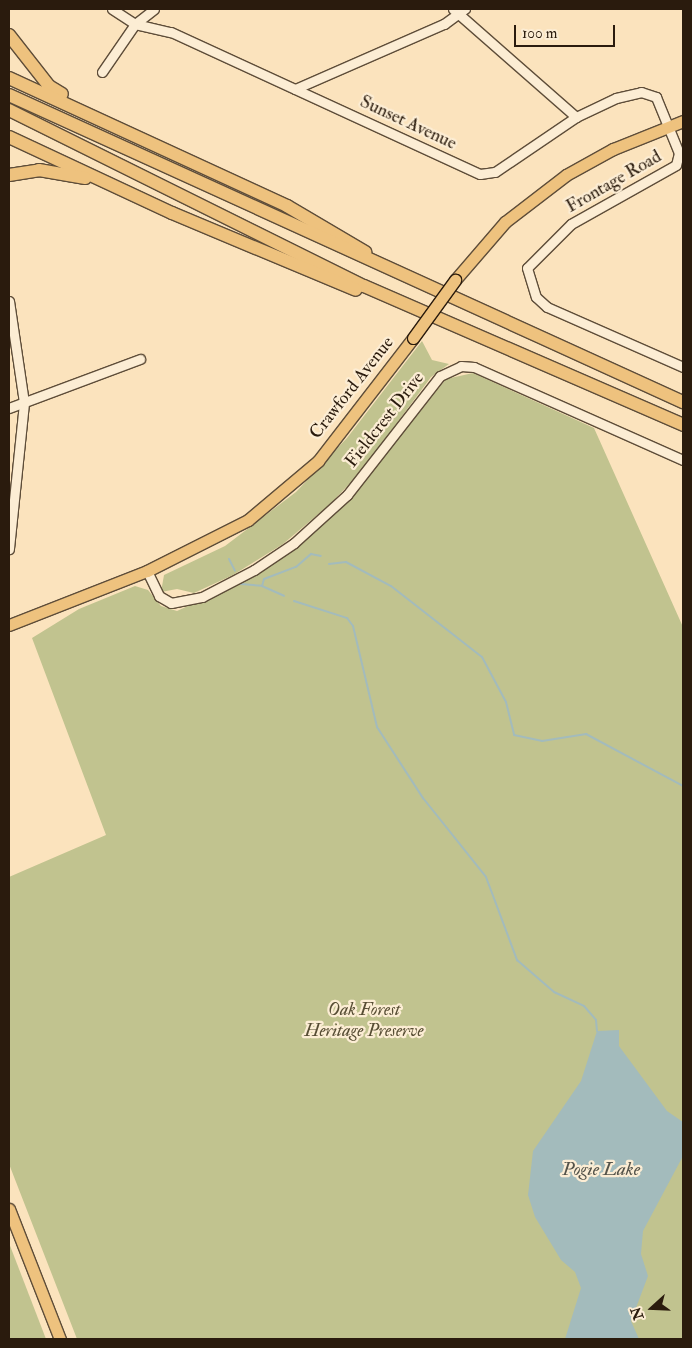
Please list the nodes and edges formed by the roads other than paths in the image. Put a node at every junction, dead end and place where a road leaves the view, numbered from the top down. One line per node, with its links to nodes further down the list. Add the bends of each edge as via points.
1 (112, 9): 4 (street, Sunset Avenue)
2 (154, 9): 4 (street)
3 (460, 11): 8 (street); 11 (street)
4 (135, 24): 6 (street); 8 (street, Sunset Avenue, via 171,32)
5 (9, 35): 14 (highway, via 49,86)
6 (102, 72)
7 (9, 78): 14 (highway)
8 (295, 89): 11 (street, Sunset Avenue, via 480,174 496,172)
9 (9, 95): 18 (highway)
10 (9, 110): 20 (highway)
11 (576, 117): 13 (street, Sunset Avenue, via 641,92 656,97)
12 (683, 121): 13 (main road, Crawford Avenue)
13 (668, 126): 22 (street, Frontage Road, via 679,153 676,165 571,224 527,268 536,298 547,307); 29 (main road, Crawford Avenue, bridge, via 613,148 538,194 479,249 318,460 285,492 232,529)
14 (122, 129): 18 (highway, via 287,206 352,242)
15 (9, 136): 17 (highway)
16 (9, 175): 17 (highway, via 40,170 74,175)
17 (144, 199): 20 (highway, via 353,289)
18 (377, 263): 23 (highway)
19 (9, 301): 24 (street)
20 (401, 301): 26 (highway)
21 (140, 359): 24 (street)
22 (683, 367)
23 (683, 402)
24 (24, 403): 25 (street); 28 (street)
25 (9, 408)
26 (683, 425)
27 (683, 460): 29 (street, Fieldcrest Drive, via 474,367 461,366 440,376 347,495 294,543 254,570 202,597 171,603 160,596)
28 (9, 549)
29 (147, 571): 30 (main road, Crawford Avenue)
30 (9, 626)
31 (9, 1209): 32 (main road)
32 (60, 1339)

